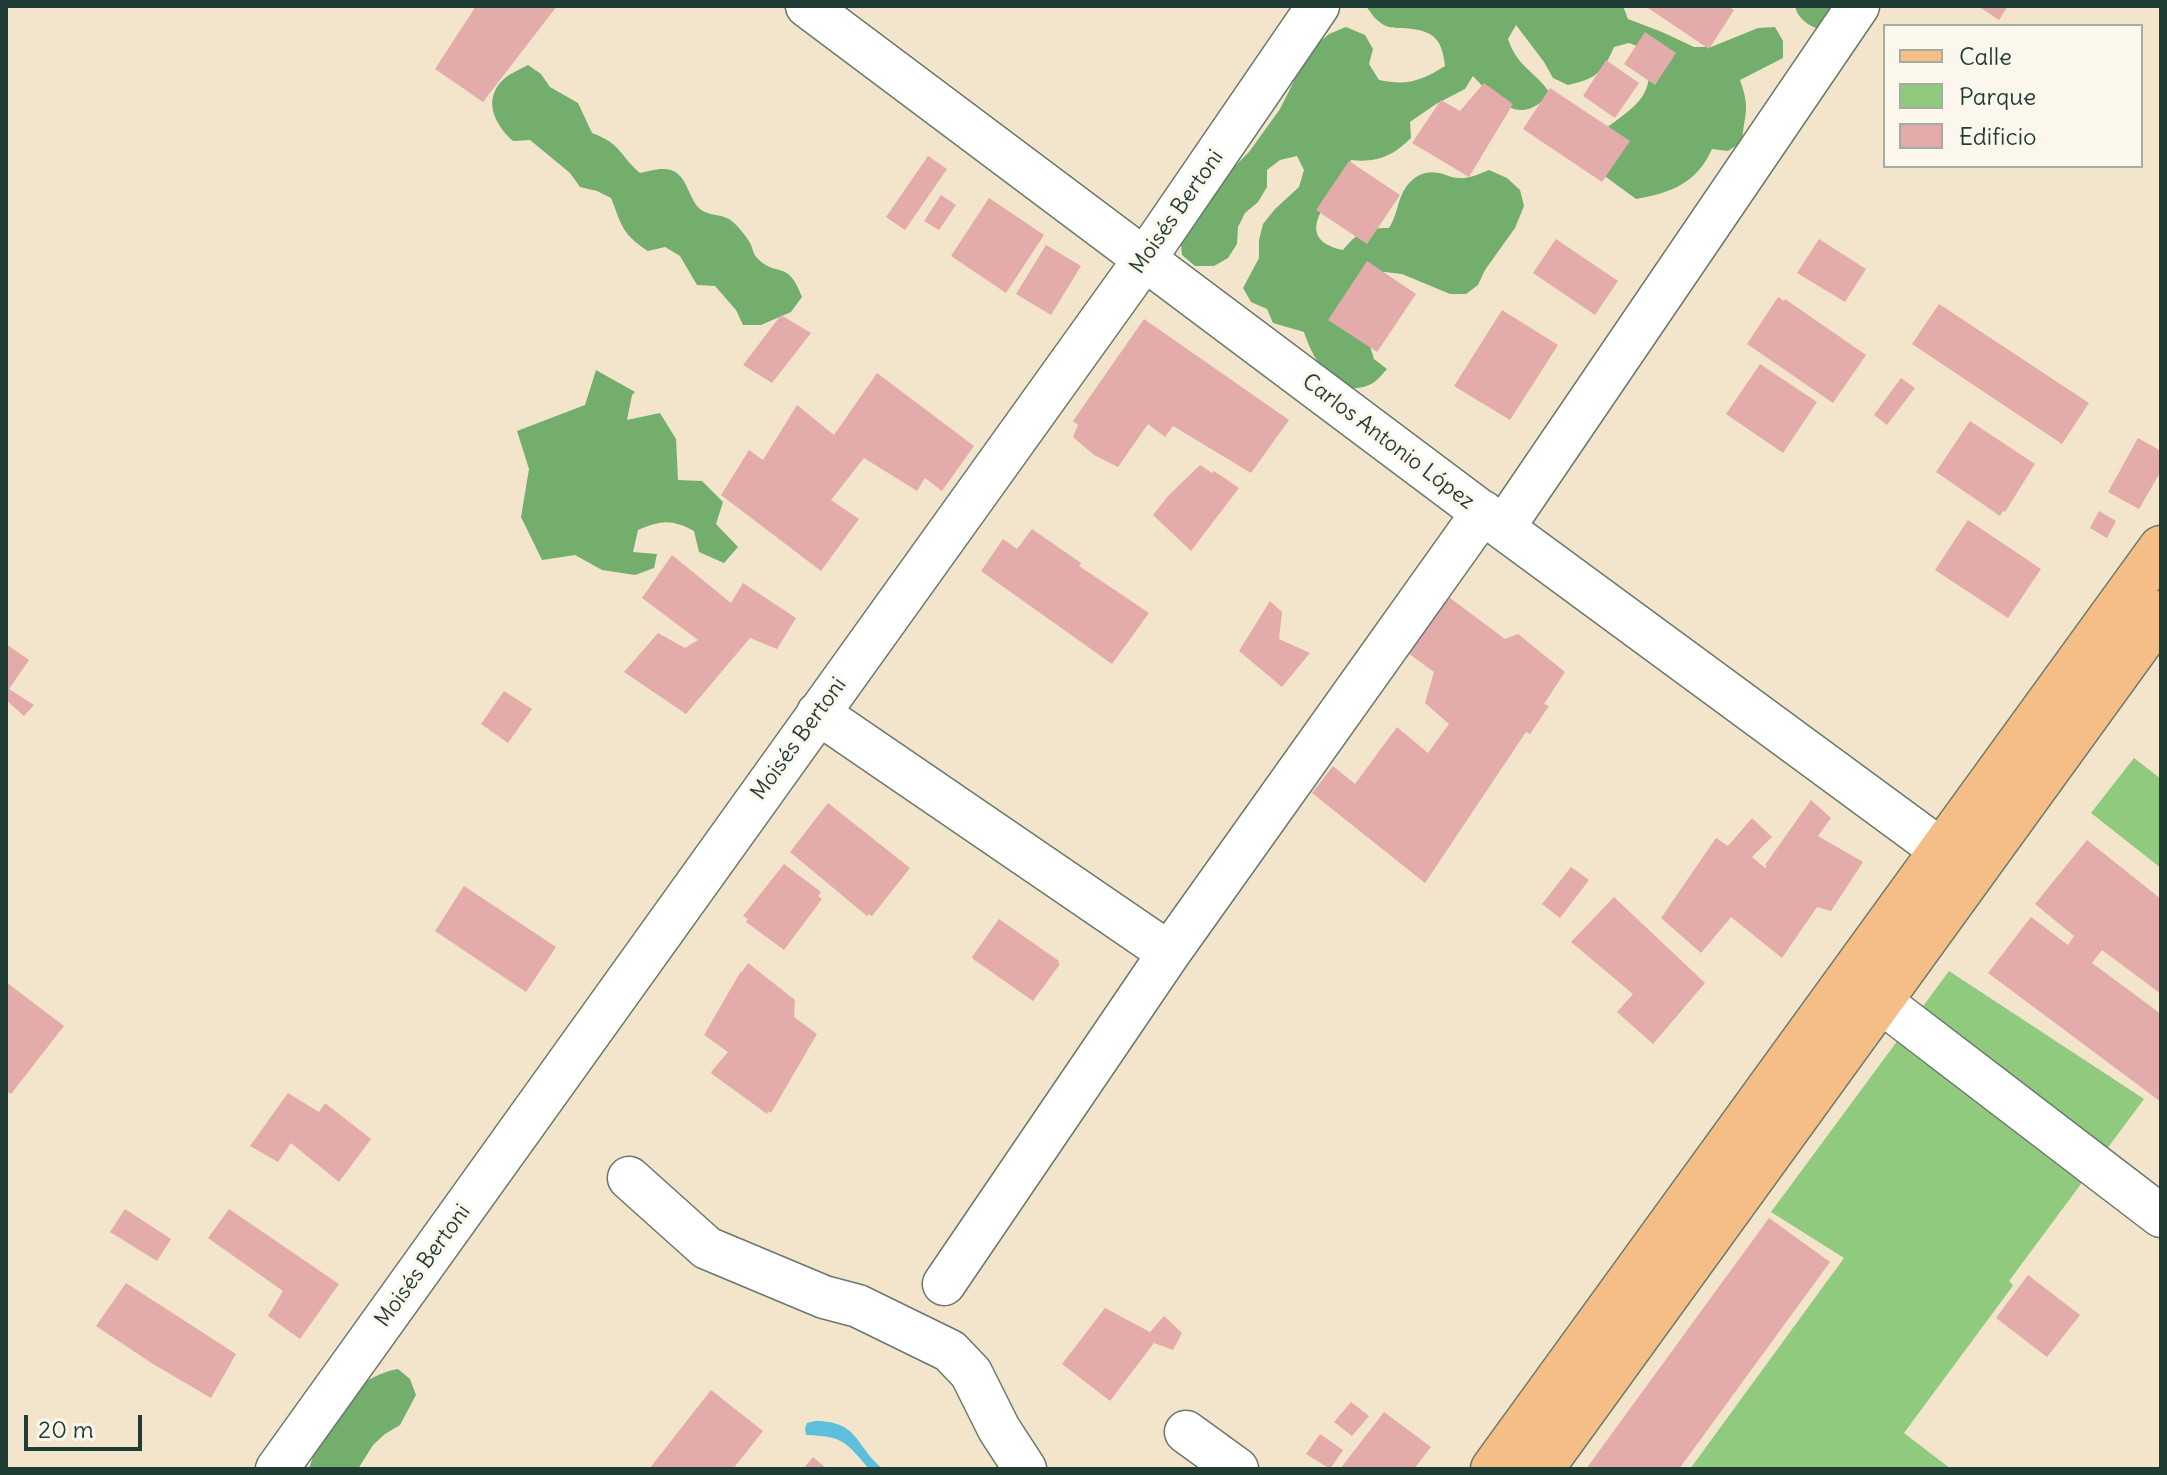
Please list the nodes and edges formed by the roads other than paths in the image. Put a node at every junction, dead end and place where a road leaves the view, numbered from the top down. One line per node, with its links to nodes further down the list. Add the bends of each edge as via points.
1 (807, 6): 4 (street, Carlos Antonio López)
2 (1318, 6): 4 (street, Moisés Bertoni)
3 (1858, 6): 5 (street)
4 (1144, 260): 5 (street, Carlos Antonio López); 8 (street, Moisés Bertoni)
5 (1493, 520): 9 (street, Carlos Antonio López); 10 (street)
6 (2161, 548): 9 (main road)
7 (2161, 613): 9 (main road)
8 (818, 713): 10 (street); 17 (street, Moisés Bertoni)
9 (1958, 861): 11 (main road); 15 (main road)
10 (1169, 953): 14 (street)
11 (1880, 1001): 13 (street); 15 (main road)
12 (629, 1178): 18 (street, via 707,1248 858,1306 950,1351 971,1373)
13 (2161, 1216)
14 (944, 1284)
15 (1635, 1306): 20 (main road); 21 (main road)
16 (1186, 1432): 19 (street)
17 (277, 1469)
18 (1025, 1469)
19 (1237, 1469)
20 (1493, 1469)
21 (1541, 1469)

